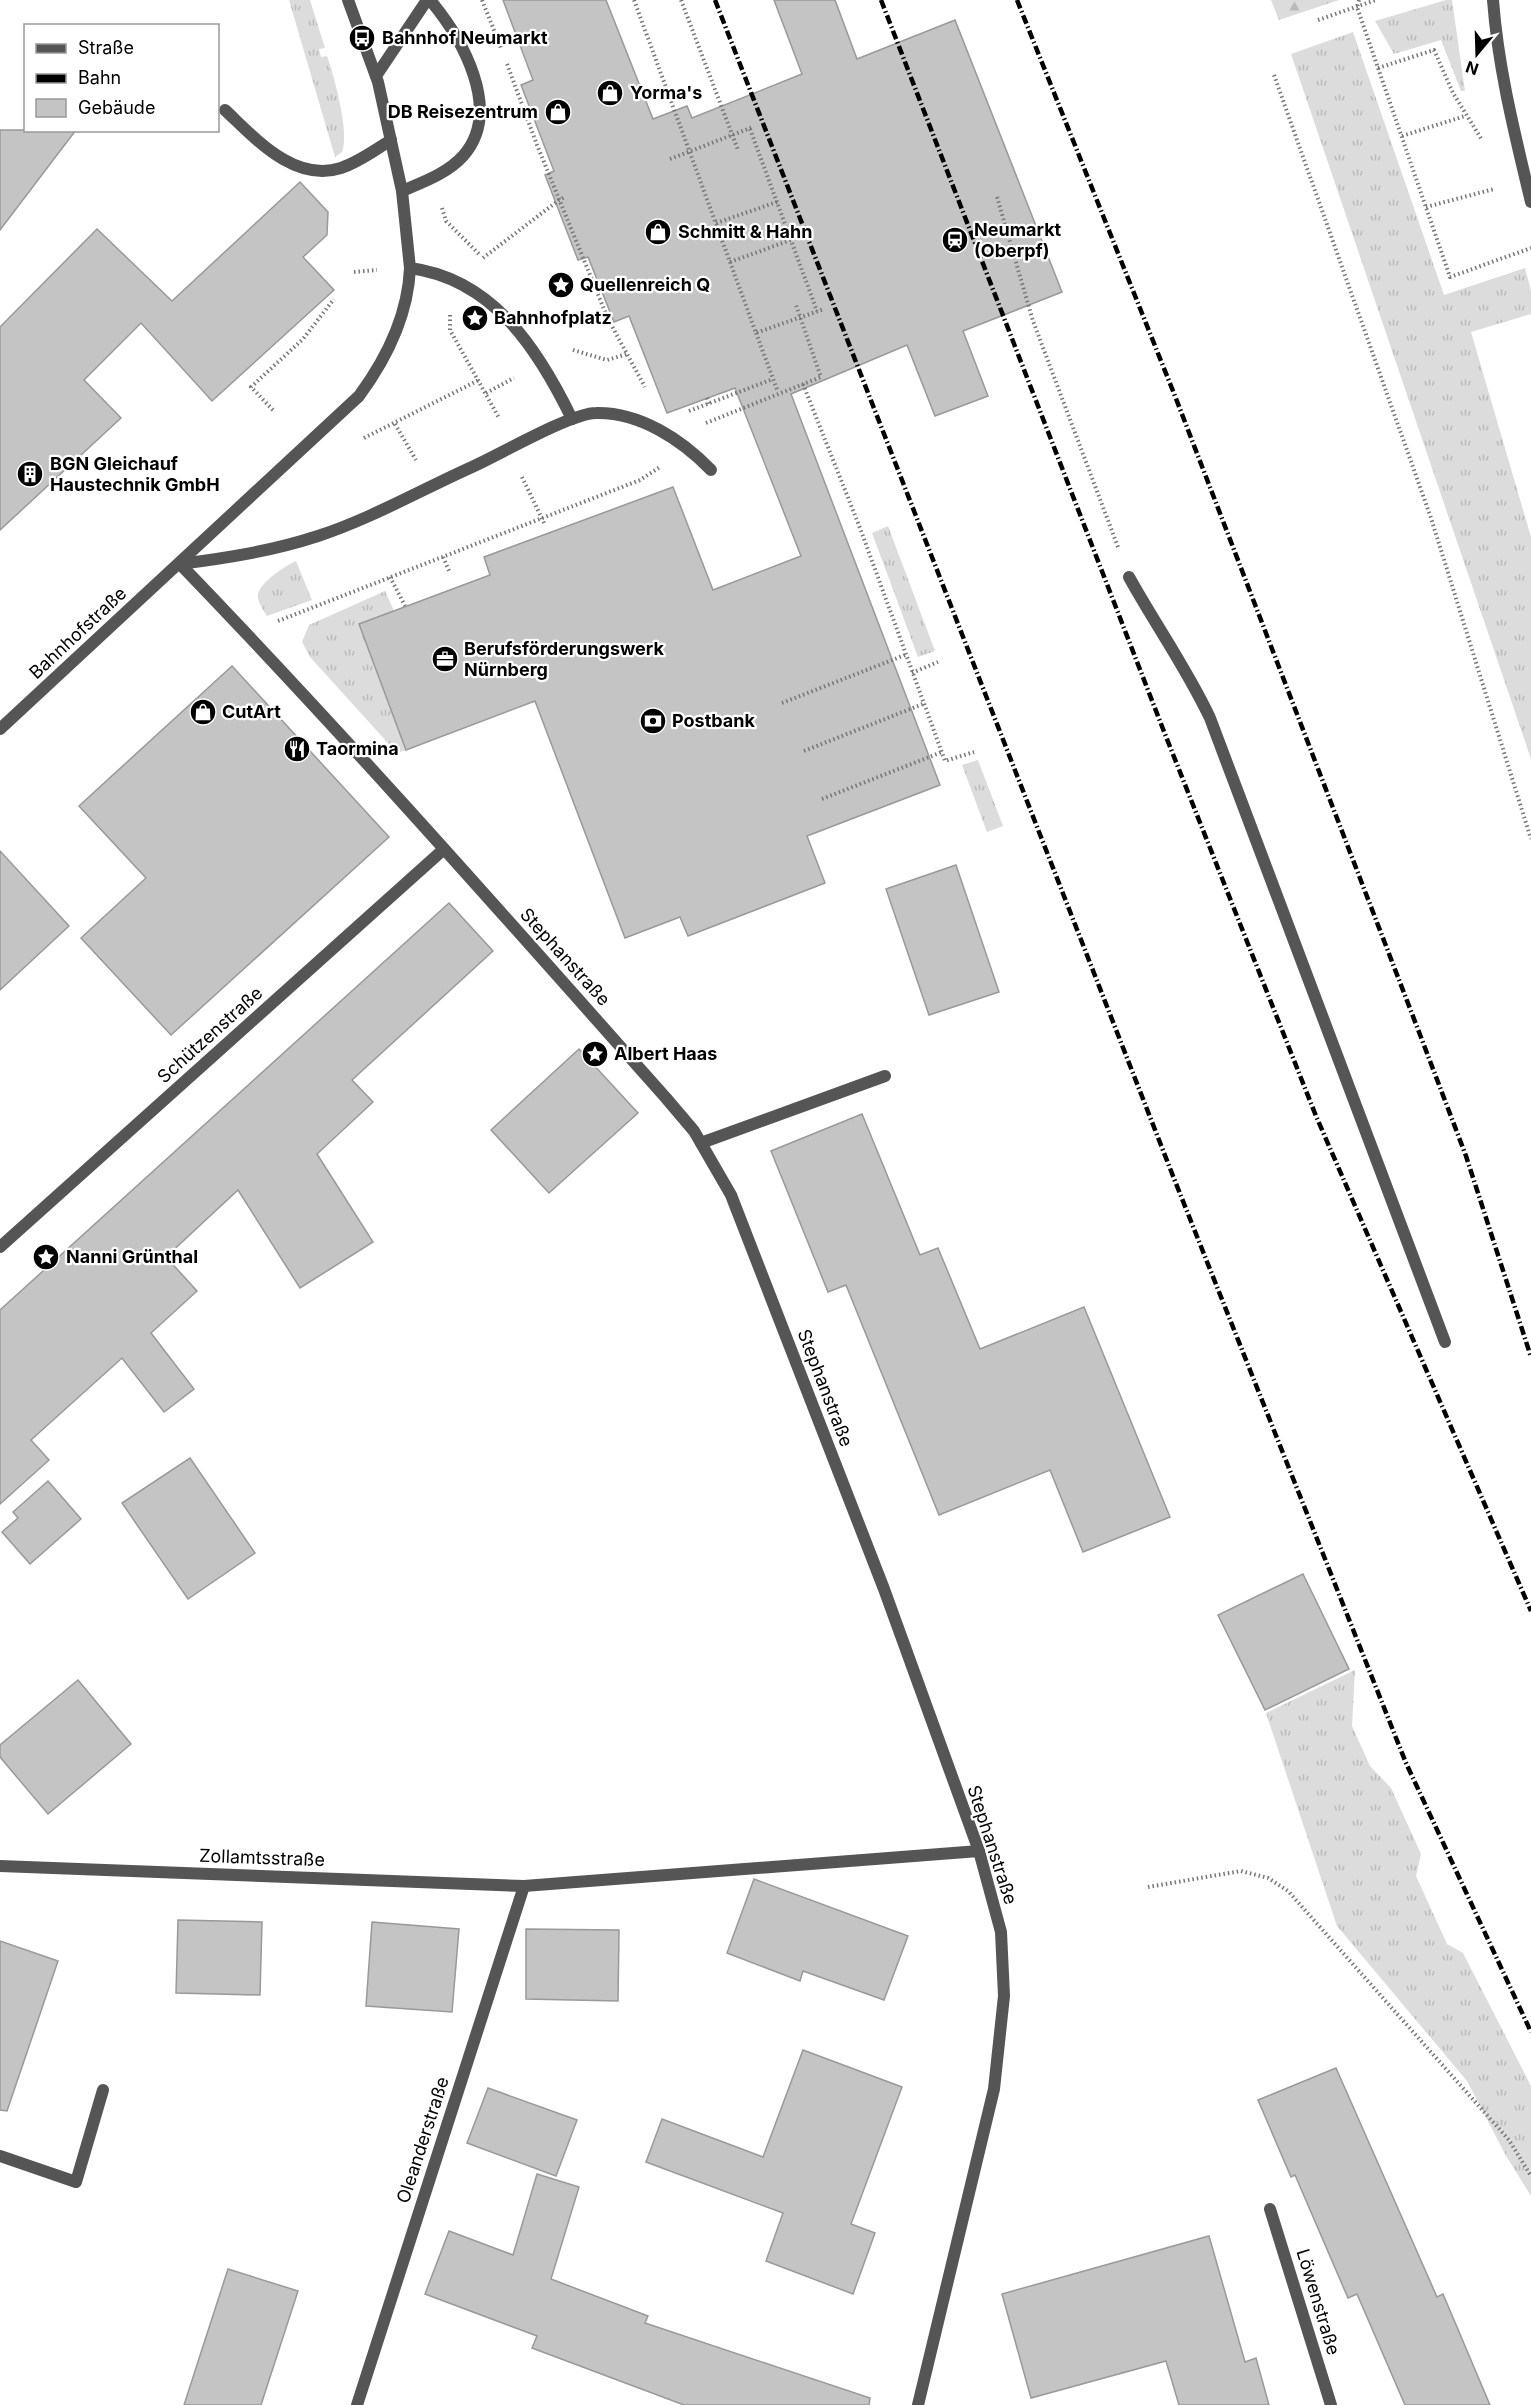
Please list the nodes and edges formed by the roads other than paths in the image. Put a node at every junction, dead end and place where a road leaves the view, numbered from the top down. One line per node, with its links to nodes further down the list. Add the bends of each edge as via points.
1 (348, 0): 4 (street)
2 (428, 0): 4 (street); 7 (street, via 451,26 470,64 477,92 477,129 463,156)
3 (1492, 0): 8 (street, via 1512,125)
4 (376, 76): 6 (street)
5 (225, 110): 6 (street, via 268,150 284,161 308,168 342,167)
6 (390, 140): 7 (street)
7 (402, 191): 9 (street)
8 (1531, 202)
9 (410, 268): 10 (street, via 458,282 511,321 539,357); 12 (street, via 405,305 379,368 359,396)
10 (572, 419): 11 (street, via 595,413 642,422 676,441); 12 (street, via 319,535 260,552)
11 (711, 470)
12 (180, 564): 14 (street, Bahnhofstraße); 15 (street, Stephanstraße)
13 (1129, 577): 19 (street, via 1210,718)
14 (0, 729)
15 (444, 849): 17 (street, Stephanstraße, via 666,1098); 18 (street, Schützenstraße)
16 (885, 1076): 17 (street)
17 (701, 1143): 20 (street, Stephanstraße, via 731,1195 884,1589)
18 (0, 1247)
19 (1445, 1342)
20 (979, 1851): 22 (street, Zollamtsstraße); 27 (street, Stephanstraße, via 1001,1932 1004,1996 1000,2047 994,2089)
21 (0, 1866): 22 (street, Zollamtsstraße)
22 (524, 1886): 26 (street, Oleanderstraße)
23 (104, 2090): 24 (street, via 76,2182)
24 (0, 2156)
25 (1270, 2209): 28 (street, Löwenstraße)
26 (357, 2405)
27 (918, 2405)
28 (1331, 2405)

